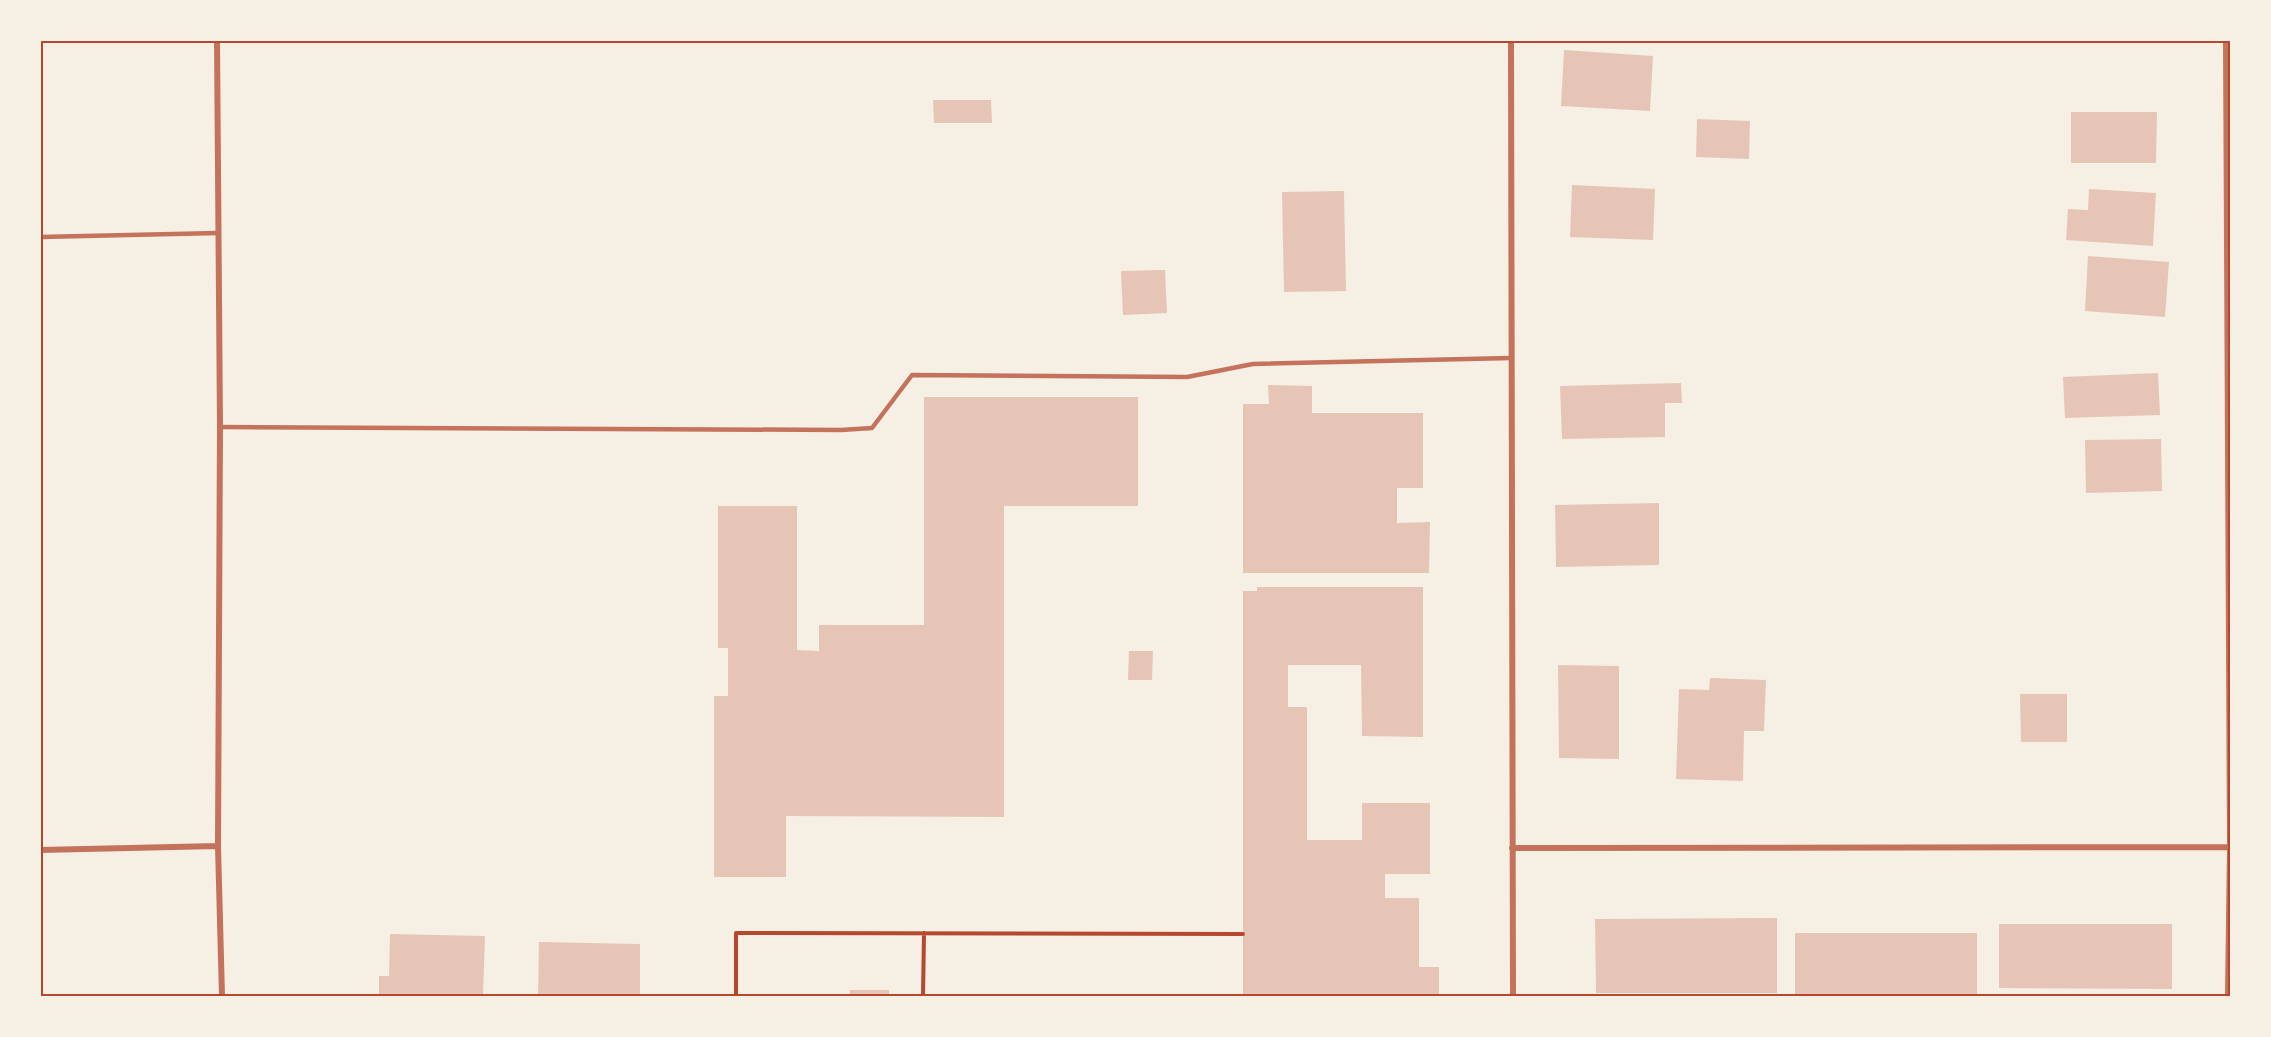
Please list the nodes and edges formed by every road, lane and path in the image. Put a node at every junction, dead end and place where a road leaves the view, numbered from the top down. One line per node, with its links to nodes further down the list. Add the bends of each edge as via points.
1 (217, 40): 4 (street)
2 (1511, 40): 6 (street)
3 (2226, 40): 9 (street)
4 (218, 234): 5 (lane); 7 (street)
5 (40, 237)
6 (1511, 358): 7 (lane, via 1252,364 1187,377 912,375 872,428 841,430); 10 (street)
7 (220, 427): 8 (street)
8 (218, 846): 11 (street); 14 (street)
9 (2230, 847): 10 (street); 18 (street)
10 (1512, 848): 17 (street)
11 (40, 850)
12 (924, 933): 13 (path); 15 (path, via 736,933); 16 (path)
13 (1244, 934)
14 (222, 996)
15 (736, 996)
16 (923, 996)
17 (1513, 996)
18 (2229, 996)

